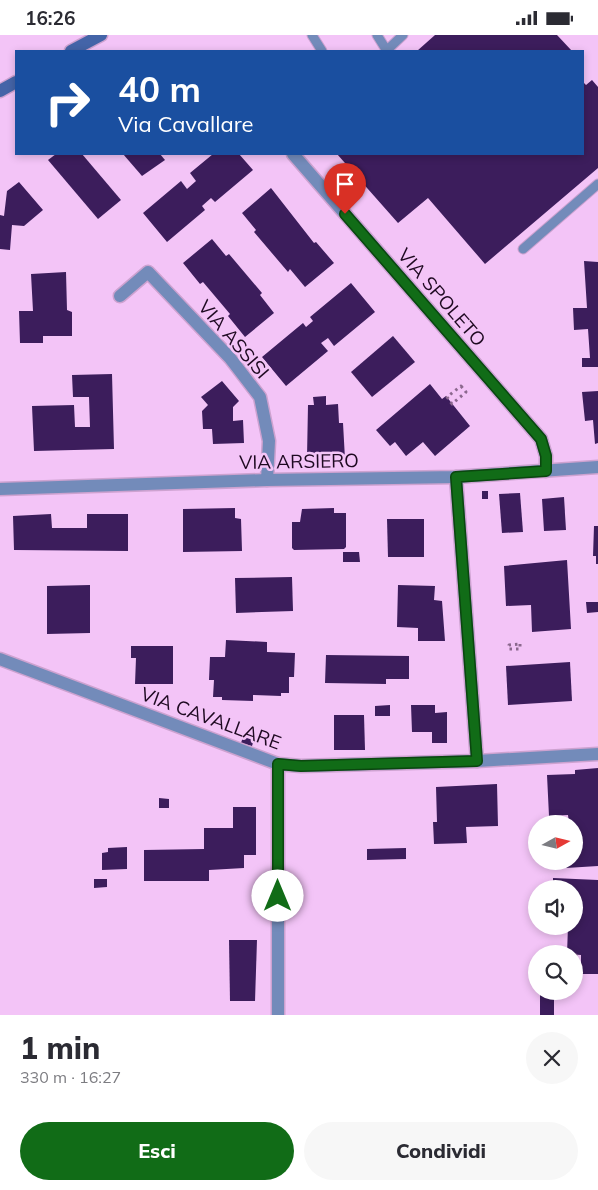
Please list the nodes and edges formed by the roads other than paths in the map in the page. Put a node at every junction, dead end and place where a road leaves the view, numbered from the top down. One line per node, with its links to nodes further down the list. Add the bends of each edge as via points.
1 (100, 35): 5 (main road)
2 (312, 35): 6 (lane)
3 (376, 35): 7 (lane)
4 (404, 35): 8 (lane)
5 (73, 50)
6 (321, 50)
7 (386, 50)
8 (388, 50)
9 (15, 83): 10 (main road)
10 (0, 91)
11 (294, 155): 16 (street, VIA SPOLETO, via 541,439)
12 (598, 184): 13 (lane)
13 (523, 249)
14 (120, 296): 18 (street, VIA ASSISI, via 148,271 230,358 260,397 269,441)
15 (598, 467): 16 (street, VIA ARSIERO)
16 (546, 471): 17 (street, VIA ARSIERO)
17 (456, 477): 18 (street, VIA ARSIERO); 22 (street)
18 (267, 480): 19 (street, VIA ARSIERO)
19 (0, 489)
20 (0, 659): 23 (street, VIA CAVALLARE)
21 (598, 754): 22 (street, VIA CAVALLARE)
22 (477, 761): 23 (street, VIA CAVALLARE)
23 (278, 764): 24 (street)
24 (278, 1015)

